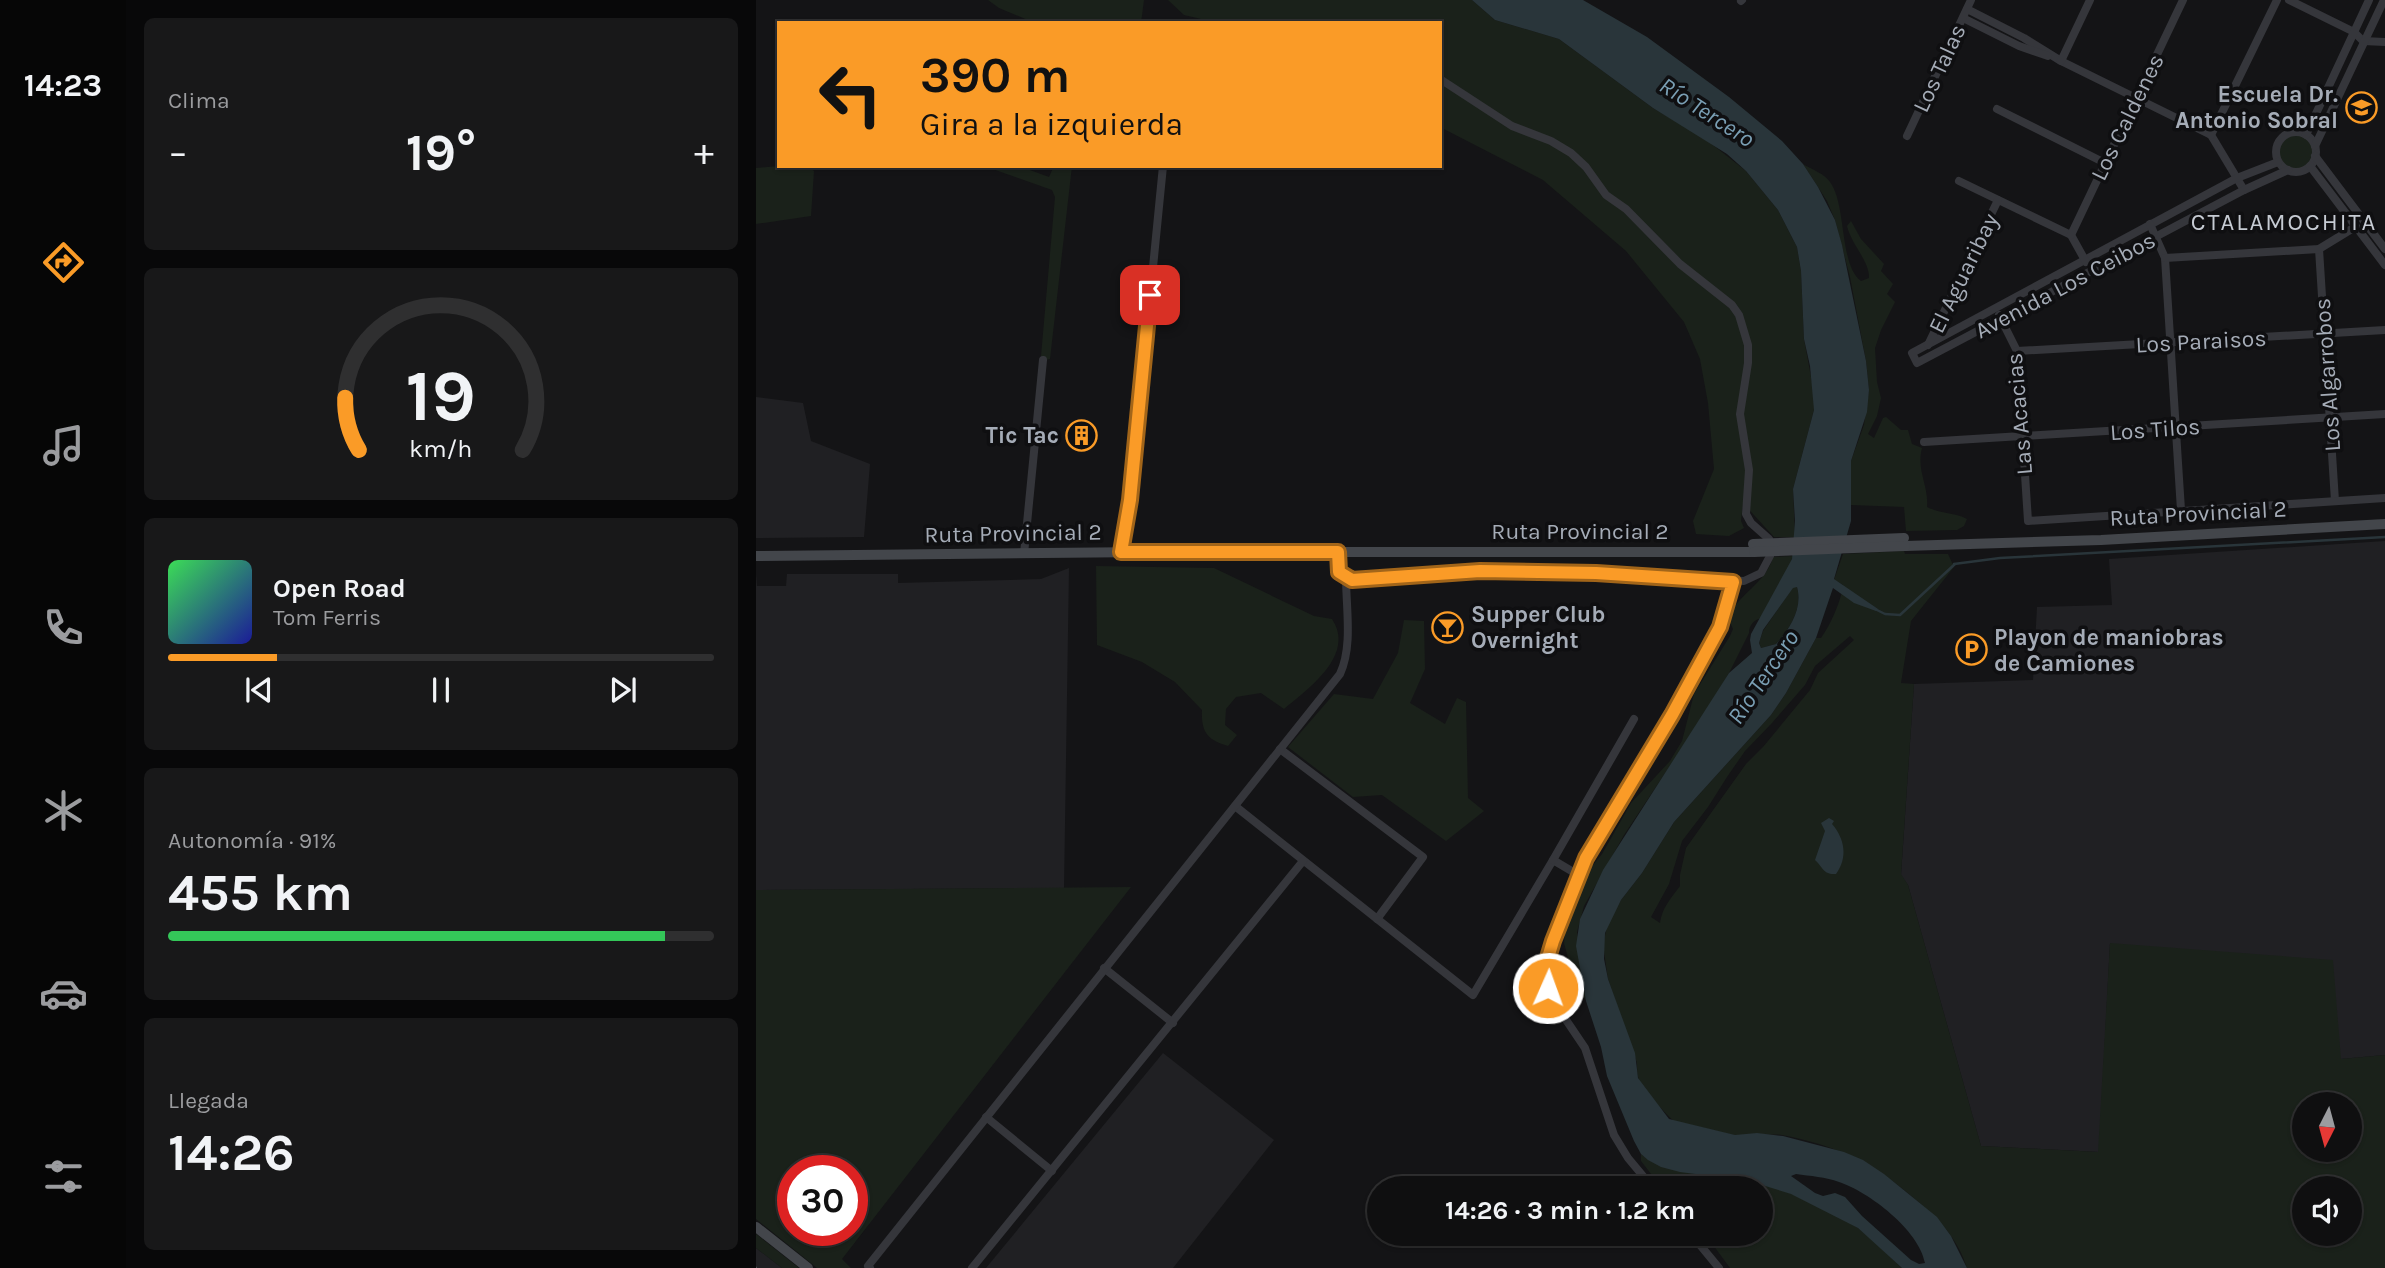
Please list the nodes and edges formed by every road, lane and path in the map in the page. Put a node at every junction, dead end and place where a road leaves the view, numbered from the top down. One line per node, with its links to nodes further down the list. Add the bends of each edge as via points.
1 (1971, 0): 8 (street, Los Talas)
2 (2090, 0): 13 (street)
3 (2183, 0): 15 (street, Los Caldenes)
4 (2277, 0): 17 (street)
5 (2289, 0): 10 (street)
6 (2369, 0): 10 (street)
7 (2384, 0): 11 (street)
8 (1967, 9): 9 (street, Los Talas); 13 (street)
9 (1963, 18): 13 (street); 19 (street, Los Talas)
10 (2354, 32): 11 (street); 18 (street)
11 (2363, 41): 12 (street); 20 (street)
12 (2385, 43)
13 (2061, 61): 15 (street)
14 (1442, 80): 62 (street, via 1512,126 1571,153 1606,195 1739,315 1748,345 1740,414 1749,470 1746,514)
15 (2137, 98): 17 (street); 22 (street, Los Caldenes)
16 (1997, 109): 22 (street)
17 (2211, 135): 26 (street)
18 (2306, 135): 20 (street); 21 (street, via 2289,134 2280,140)
19 (1907, 136)
20 (2315, 151): 23 (street); 35 (street)
21 (2278, 162): 25 (street); 26 (street, Avenida Los Ceibos)
22 (2105, 163): 33 (street, Los Caldenes)
23 (2310, 166): 25 (street, via 2299,172); 31 (street)
24 (1163, 168): 63 (street)
25 (2288, 170): 28 (street, Avenida Los Ceibos)
26 (2237, 178): 28 (street); 30 (street, Avenida Los Ceibos)
27 (1959, 181): 29 (street)
28 (2244, 190): 34 (street, Avenida Los Ceibos)
29 (1998, 200): 33 (street); 48 (street, El Aguaribay)
30 (2150, 224): 34 (street); 40 (street, Avenida Los Ceibos)
31 (2355, 226): 36 (street); 37 (street)
32 (2385, 232): 35 (street)
33 (2071, 235): 40 (street)
34 (2156, 236): 39 (street); 42 (street, Avenida Los Ceibos)
35 (2377, 238): 36 (street); 38 (street)
36 (2369, 245): 41 (street)
37 (2319, 249): 39 (street); 46 (street, Los Algarrobos)
38 (2385, 249)
39 (2165, 258): 47 (street)
40 (2085, 260): 42 (street); 43 (street, Avenida Los Ceibos)
41 (2385, 265)
42 (2091, 271): 44 (street, Avenida Los Ceibos)
43 (1995, 310): 44 (street, Las Acacias); 48 (street, Avenida Los Ceibos)
44 (2002, 319): 48 (street, Avenida Los Ceibos, via 1917,363 1912,353); 49 (street, Las Acacias)
45 (2385, 330): 46 (street, Los Paraisos)
46 (2324, 333): 47 (street, Los Paraisos); 52 (street, Los Algarrobos)
47 (2170, 343): 49 (street, Los Paraisos); 53 (street)
48 (1927, 346)
49 (2017, 351): 54 (street, Las Acacias)
50 (1043, 360): 65 (street)
51 (2385, 414): 52 (street, Los Tilos)
52 (2329, 417): 53 (street, Los Tilos); 57 (street, Los Algarrobos)
53 (2175, 427): 54 (street, Los Tilos); 58 (street)
54 (2022, 437): 55 (street, Los Tilos); 58 (street, Las Acacias, via 2028,521)
55 (1924, 442)
56 (2385, 498): 57 (street)
57 (2335, 501): 58 (street)
58 (2181, 510)
59 (2385, 517): 61 (main road, via 2325,520)
60 (2385, 524): 61 (main road, Ruta Provincial 2)
61 (2299, 528): 64 (main road, Ruta Provincial 2, bridge, via 2013,543 1904,542 1690,552)
62 (1769, 539)
63 (1121, 552): 64 (main road, Ruta Provincial 2); 65 (main road, Ruta Provincial 2)
64 (1338, 552): 68 (street, via 1339,572)
65 (1024, 554): 66 (main road, Ruta Provincial 2)
66 (756, 556)
67 (1770, 556): 69 (street, via 1755,578)
68 (1346, 577): 69 (street, via 1361,580 1480,571); 71 (street, via 1345,664)
69 (1733, 582): 75 (street, via 1720,627 1586,858)
70 (1634, 719): 73 (street)
71 (1280, 749): 72 (street); 76 (street, via 1423,857)
72 (1235, 806): 74 (street); 77 (street)
73 (1553, 860): 75 (street); 76 (street, via 1472,995)
74 (1303, 861): 76 (street); 78 (street)
75 (1580, 876): 81 (street, via 1553,941 1548,988 1584,1048 1614,1135)
76 (1377, 919)
77 (1104, 968): 78 (street); 79 (street)
78 (1173, 1023): 80 (street)
79 (986, 1117): 80 (street); 85 (street)
80 (1052, 1171): 86 (street)
81 (1643, 1176)
82 (756, 1227): 84 (main road)
83 (1701, 1246): 87 (street)
84 (808, 1268)
85 (870, 1268)
86 (972, 1268)
87 (1719, 1268)

